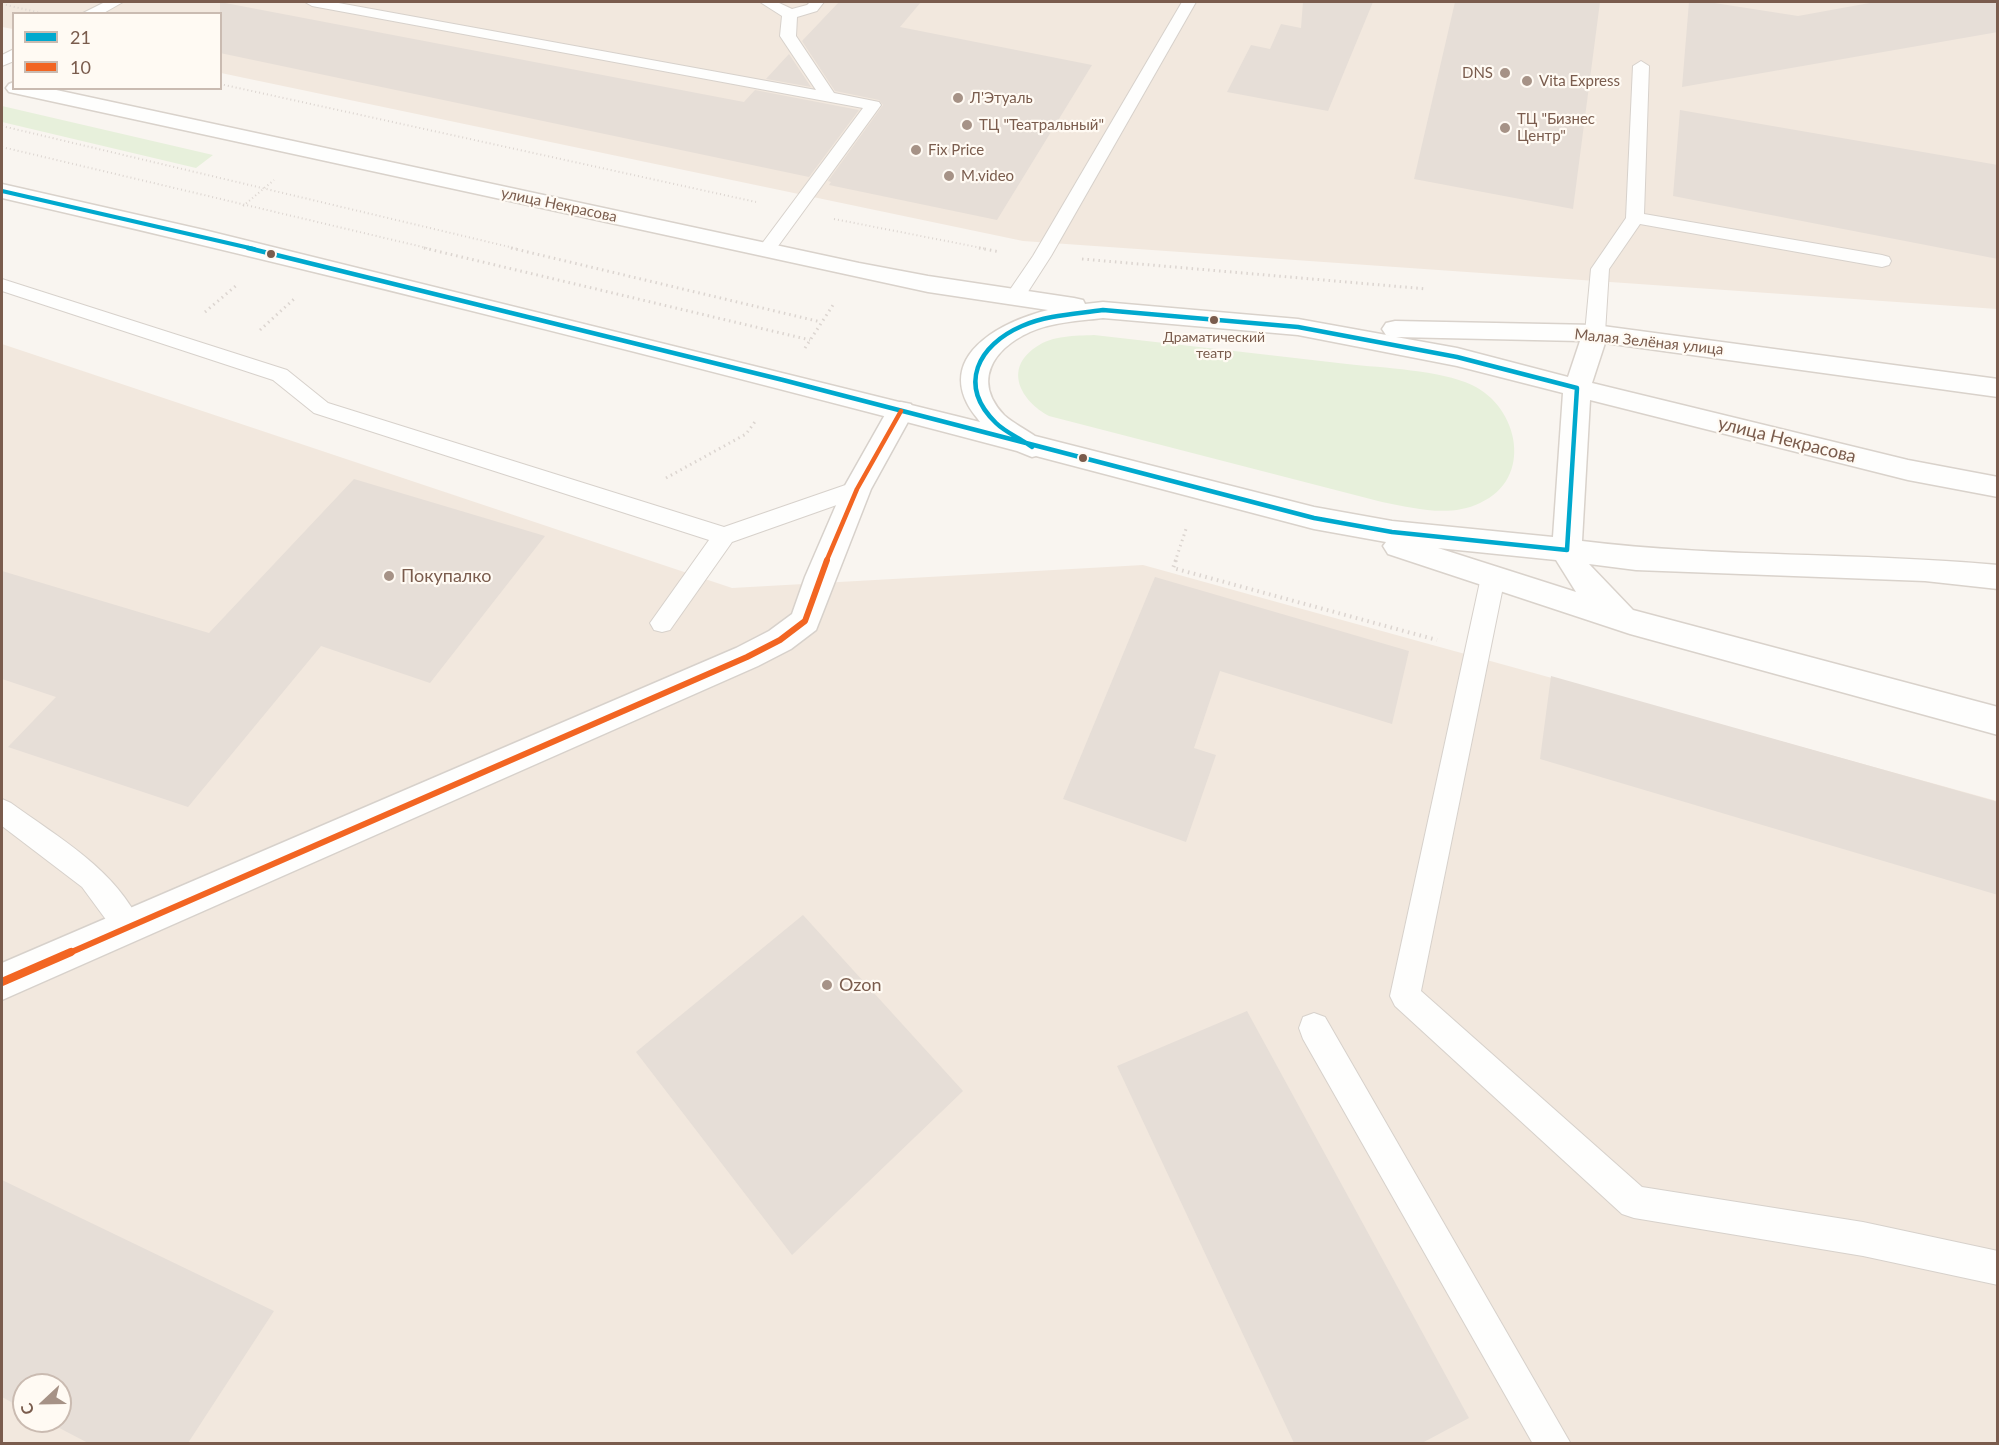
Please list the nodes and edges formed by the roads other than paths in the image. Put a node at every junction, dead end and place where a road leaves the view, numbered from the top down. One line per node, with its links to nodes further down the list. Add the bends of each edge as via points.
1 (116, 2): 6 (lane)
2 (312, 2): 10 (lane)
3 (767, 2): 7 (lane)
4 (817, 2): 7 (lane, via 812,8)
5 (1189, 2): 16 (lane)
6 (93, 12)
7 (790, 14): 10 (lane, via 788,36)
8 (1641, 66): 12 (lane)
9 (24, 90): 13 (main road, улица Некрасова)
10 (828, 96): 13 (lane, via 873,105)
11 (2, 192): 22 (main road, улица Некрасова, via 215,240)
12 (1635, 218): 14 (lane); 19 (lane, via 1600,269)
13 (767, 249): 16 (main road, улица Некрасова, via 928,284)
14 (1882, 261)
15 (2, 285): 27 (lane, via 280,375 321,408)
16 (1015, 297): 17 (main road, улица Некрасова)
17 (1103, 310): 18 (main road, улица Некрасова); 23 (main road, улица Некрасова, via 1052,317 1022,326 999,339 980,359 975,380 979,401 996,423)
18 (1298, 327): 19 (main road, Малая Зелёная улица); 20 (main road, улица Некрасова, via 1435,352)
19 (1595, 333): 20 (main road); 21 (main road, Малая Зелёная улица)
20 (1577, 388): 24 (main road, улица Некрасова, via 1908,470); 28 (main road)
21 (1998, 388)
22 (901, 411): 23 (main road, улица Некрасова); 25 (main road)
23 (1032, 447): 26 (main road, улица Некрасова)
24 (1998, 487)
25 (857, 489): 27 (lane); 35 (main road, via 805,621 780,640)
26 (1314, 518): 28 (main road, улица Некрасова, via 1392,532); 29 (main road)
27 (724, 536): 32 (lane)
28 (1567, 550): 30 (main road, улица Некрасова, via 1636,560 1925,570); 31 (main road, via 1572,565 1591,591)
29 (1493, 577): 31 (main road); 38 (lane, via 1405,996 1634,1202 1863,1239)
30 (1998, 577)
31 (1630, 622): 33 (main road)
32 (662, 623)
33 (1998, 721)
34 (2, 811): 35 (lane, via 92,879)
35 (128, 927): 36 (main road)
36 (2, 982)
37 (1314, 1029): 39 (lane)
38 (1998, 1268)
39 (1553, 1443)

